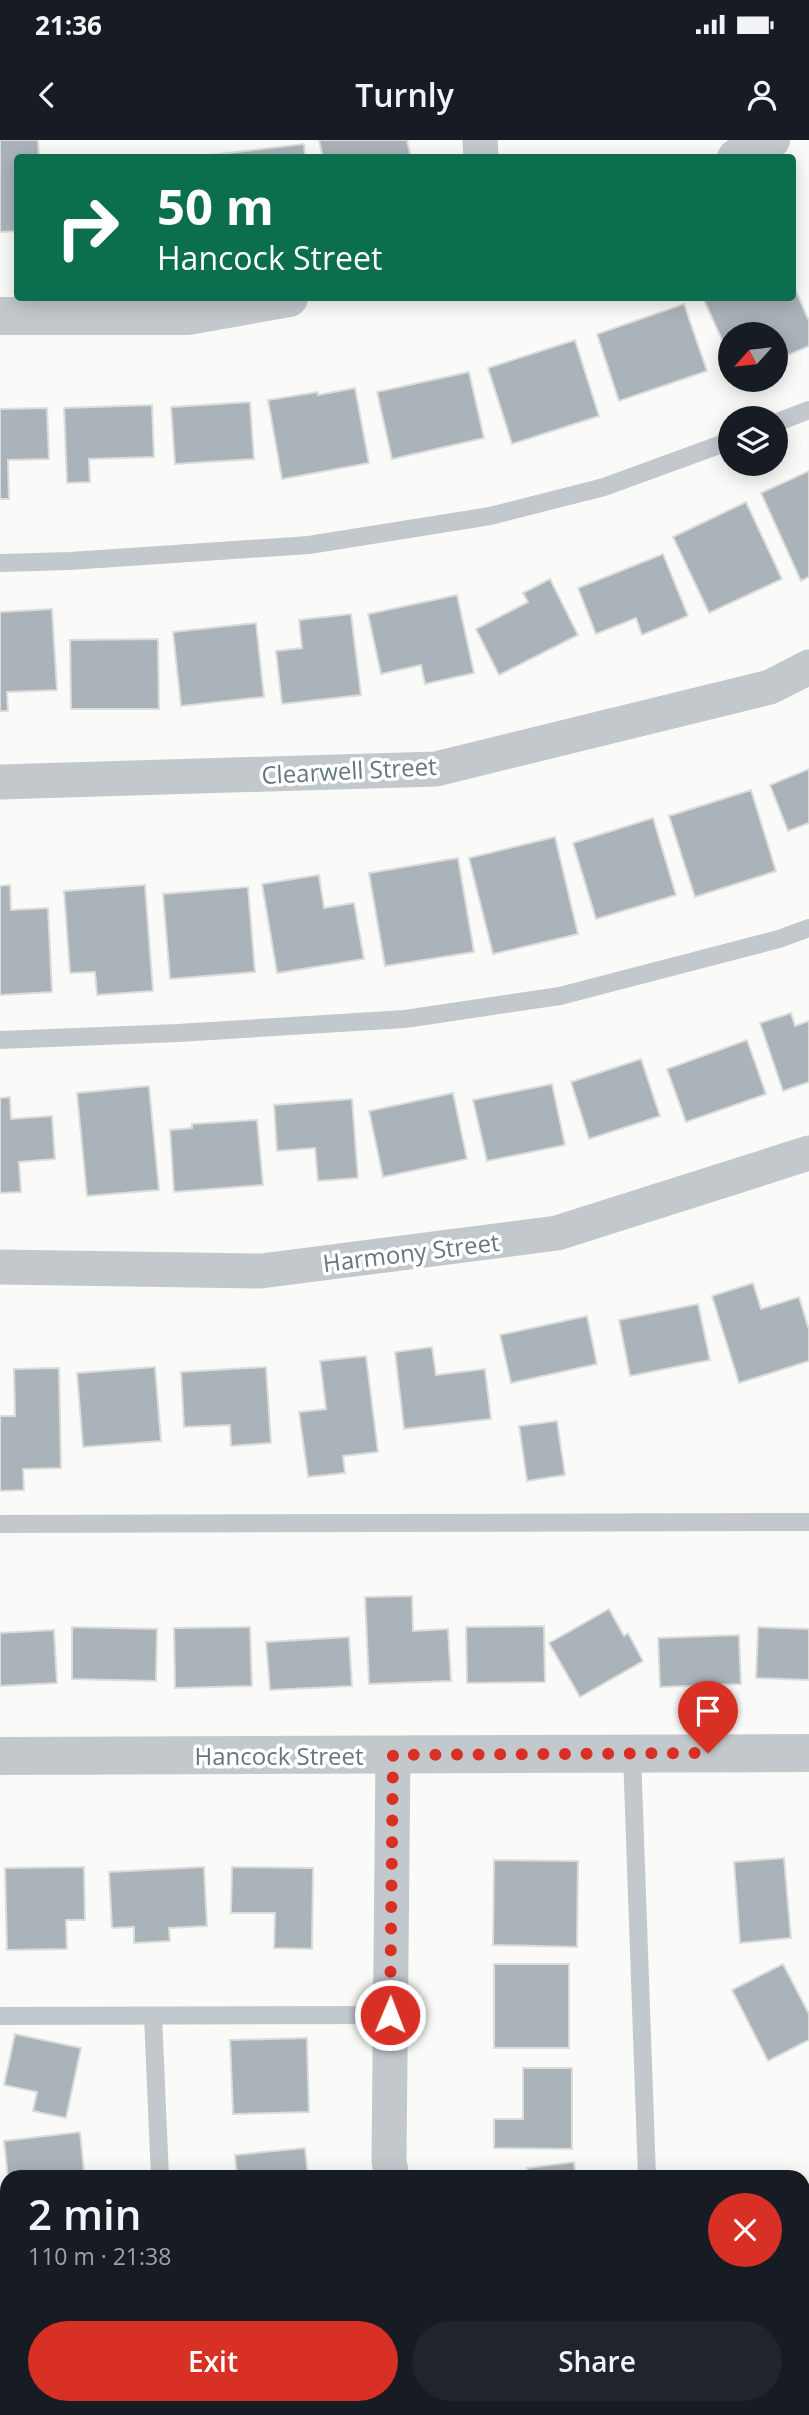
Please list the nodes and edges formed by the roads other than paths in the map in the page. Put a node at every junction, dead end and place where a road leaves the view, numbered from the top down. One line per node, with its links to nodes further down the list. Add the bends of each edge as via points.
1 (771, 140): 2 (street)
2 (744, 154)
3 (272, 301): 4 (street, via 188,316)
4 (0, 316)
5 (809, 410): 6 (lane)
6 (788, 418)
7 (718, 445): 8 (lane, via 604,487 490,516 309,545)
8 (0, 563)
9 (809, 667): 10 (street, Clearwell Street, via 770,687 436,769)
10 (0, 782)
11 (809, 928): 12 (lane, via 560,996 405,1019)
12 (0, 1040)
13 (809, 1153): 14 (street, Harmony Street, via 557,1233 261,1271)
14 (0, 1267)
15 (809, 1522): 16 (lane)
16 (0, 1524)
17 (809, 1753): 18 (street, Hancock Street)
18 (632, 1754): 19 (street, Hancock Street); 26 (lane)
19 (393, 1755): 20 (street, Hancock Street); 21 (street)
20 (0, 1756)
21 (390, 2015): 23 (lane); 25 (street)
22 (0, 2016): 23 (lane)
23 (153, 2016): 24 (lane)
24 (160, 2170)
25 (391, 2170)
26 (647, 2170)

